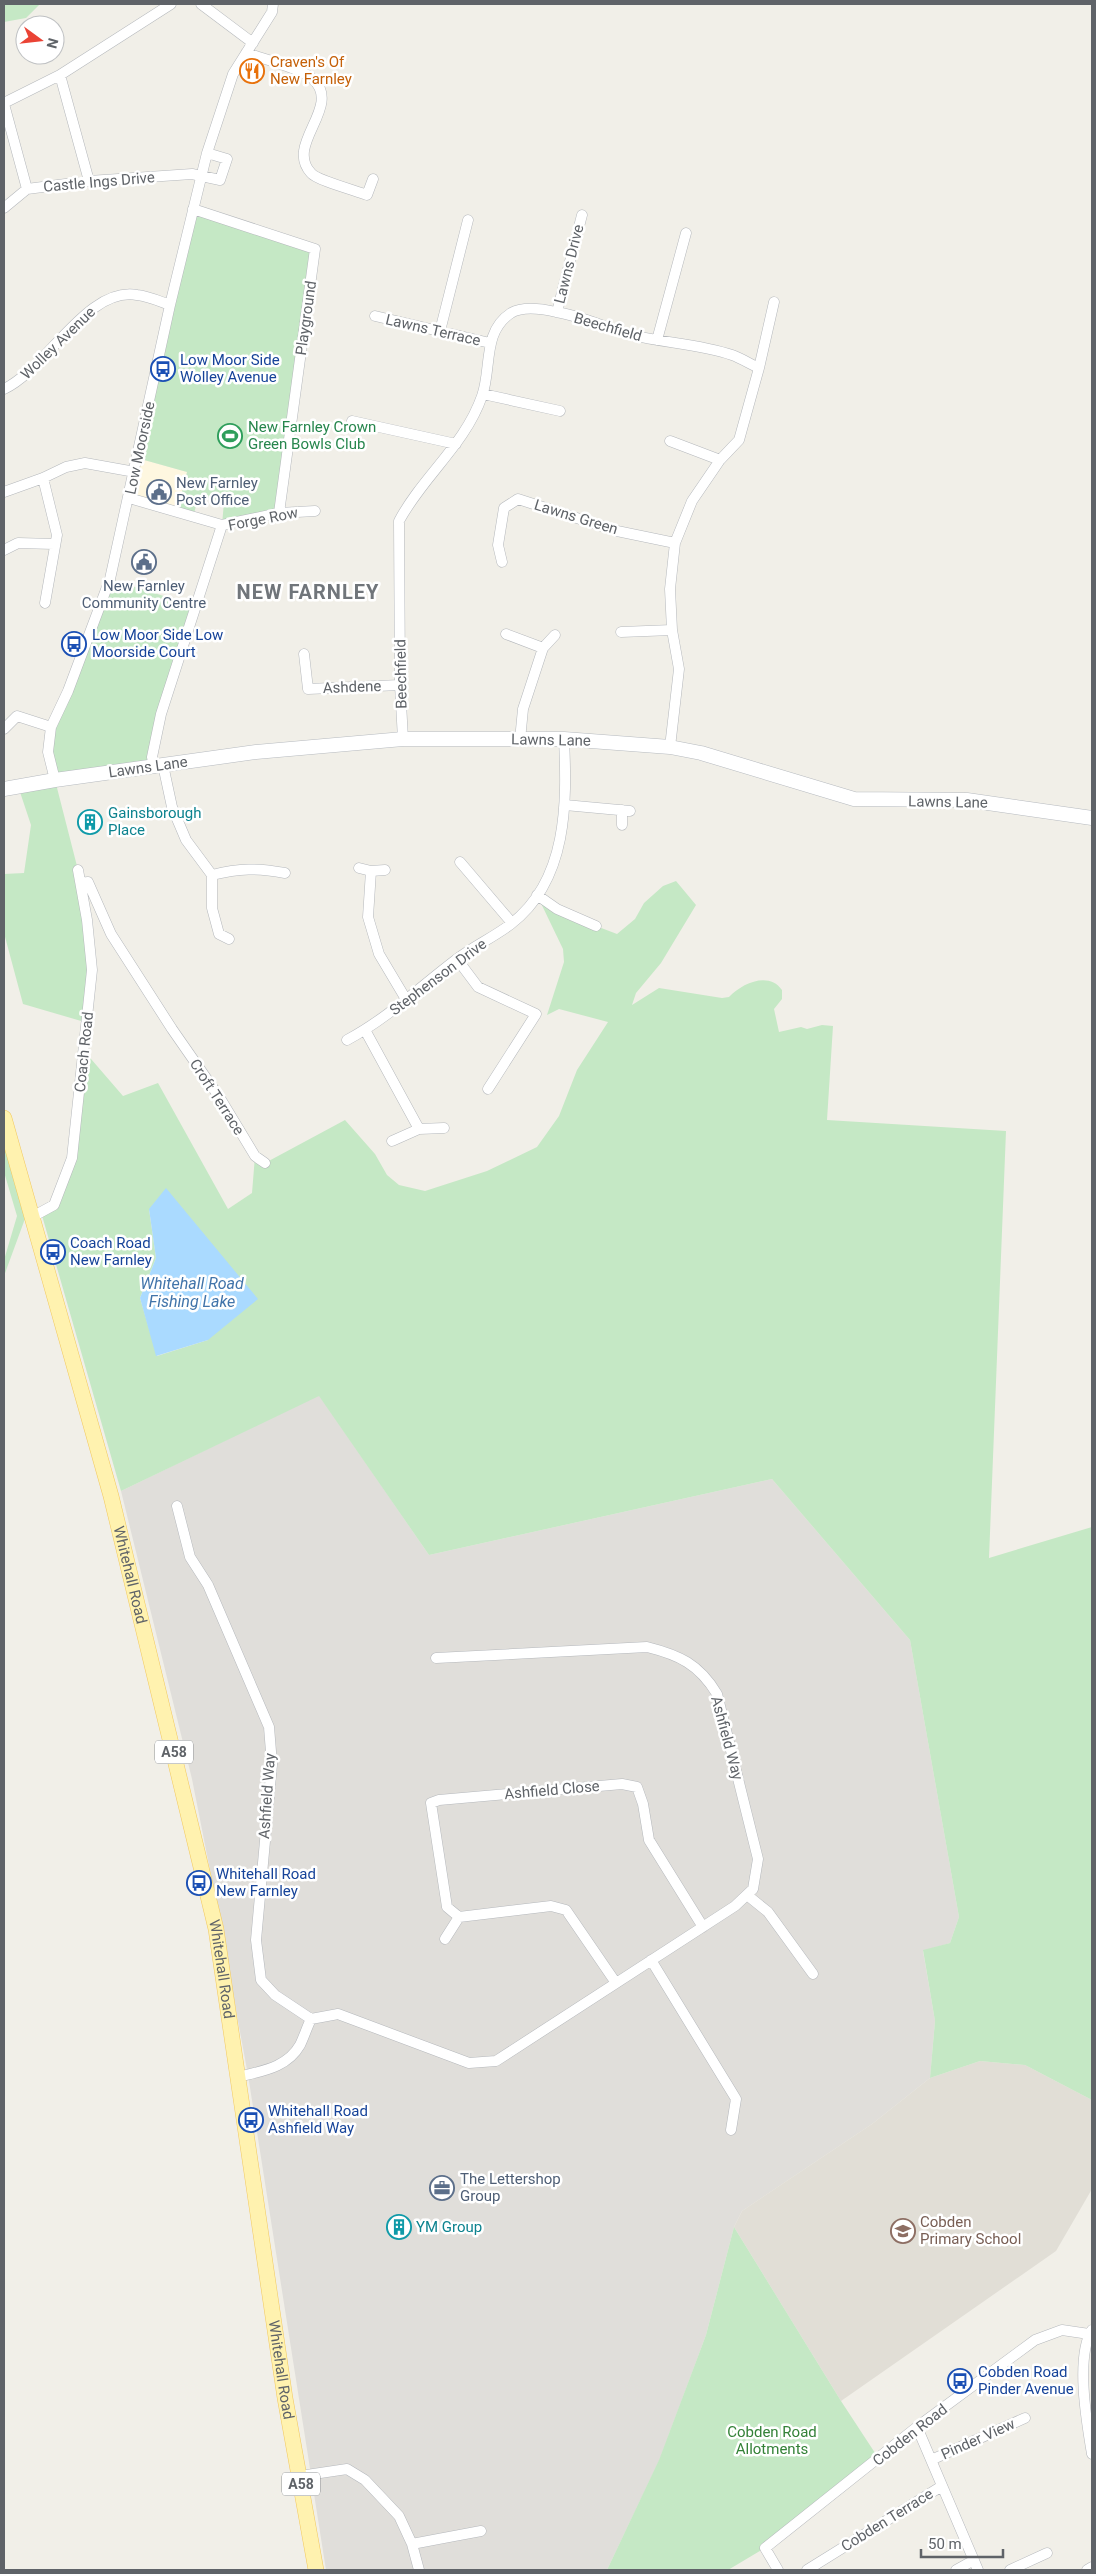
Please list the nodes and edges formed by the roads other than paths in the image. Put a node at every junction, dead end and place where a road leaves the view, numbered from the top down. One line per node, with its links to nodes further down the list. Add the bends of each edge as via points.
1 (171, 4): 6 (street)
2 (201, 4): 4 (street)
3 (273, 4): 4 (street, Low Moorside, via 272,12)
4 (253, 43): 5 (street, Low Moorside)
5 (246, 53): 8 (street, Low Moorside, via 233,74); 10 (street, via 312,77 322,89 322,105 305,144 304,163 312,175 367,195)
6 (60, 75): 7 (street); 11 (street)
7 (4, 103): 12 (street)
8 (207, 152): 9 (street, Low Moorside); 9 (street, Castle Ings Drive, via 227,159 220,180)
9 (201, 174): 11 (street, Castle Ings Drive); 14 (street, Low Moorside)
10 (373, 179)
11 (89, 182): 12 (street, Castle Ings Drive)
12 (27, 189): 13 (street, Castle Ings Drive)
13 (4, 208)
14 (193, 209): 19 (street, Low Moorside); 38 (street, Playground, via 315,249)
15 (582, 216): 20 (street, Lawns Drive)
16 (468, 220): 22 (street)
17 (686, 234): 23 (street)
18 (774, 302): 25 (street)
19 (170, 304): 26 (street, Wolley Avenue, via 136,294 109,298 84,314 17,383); 33 (street, Low Moorside)
20 (557, 312): 23 (street, Beechfield); 24 (street, Beechfield, via 532,309 512,312 498,325)
21 (375, 316): 22 (street, Lawns Terrace)
22 (440, 331): 24 (street, Lawns Terrace)
23 (657, 340): 25 (street, Beechfield, via 732,355)
24 (490, 344): 27 (street, Beechfield)
25 (759, 368): 32 (street, via 739,440)
26 (4, 389)
27 (483, 394): 28 (street); 31 (street, Beechfield, via 470,424)
28 (560, 411)
29 (352, 422): 31 (street)
30 (670, 441): 32 (street)
31 (456, 444): 51 (street, Beechfield, via 411,499 400,521)
32 (720, 460): 40 (street, via 692,501)
33 (135, 472): 34 (street, via 85,462); 36 (street, Low Moorside)
34 (43, 478): 35 (street); 41 (street, via 57,535)
35 (4, 492)
36 (129, 498): 39 (street); 52 (street, Low Moorside, via 110,579)
37 (315, 511): 38 (street, Forge Row)
38 (279, 514): 39 (street, Forge Row)
39 (222, 525): 58 (street, Forge Row, via 161,714 152,757)
40 (675, 543): 43 (street, Lawns Green, via 617,531 518,499 504,508 498,545); 45 (street, via 670,589)
41 (54, 544): 42 (street, via 18,543); 44 (street)
42 (4, 550)
43 (502, 562)
44 (45, 603)
45 (672, 630): 46 (street); 57 (street, via 679,669)
46 (621, 632)
47 (506, 634): 49 (street)
48 (556, 634): 49 (street)
49 (543, 648): 56 (street, via 523,709)
50 (304, 654): 51 (street, Ashdene, via 308,689)
51 (400, 685): 54 (street, Beechfield)
52 (51, 727): 53 (street, via 17,716); 59 (street, Low Moorside, via 48,752)
53 (4, 729)
54 (403, 738): 56 (street, Lawns Lane); 58 (street, Lawns Lane, via 256,752)
55 (564, 738): 56 (street, Lawns Lane); 57 (street, Lawns Lane); 61 (street, Stephenson Drive)
56 (520, 740)
57 (670, 747): 62 (street, Lawns Lane, via 701,753 854,799 967,800)
58 (159, 766): 59 (street, Lawns Lane); 70 (street, Forge Row, via 186,840)
59 (55, 780): 60 (street, Lawns Lane)
60 (4, 789)
61 (565, 805): 63 (street, via 626,810); 72 (street, Stephenson Drive, via 559,851)
62 (1092, 818)
63 (622, 826)
64 (460, 862): 73 (street)
65 (359, 868): 68 (street)
66 (78, 870): 71 (street, Coach Road)
67 (385, 870): 68 (street)
68 (371, 871): 77 (street, via 368,917 379,954)
69 (285, 873): 70 (street, via 257,868)
70 (212, 875): 75 (street, via 214,917 219,934)
71 (81, 883): 85 (street, Croft Terrace, via 88,882 111,934 255,1156); 86 (street, Coach Road, via 92,970 72,1158 54,1205)
72 (537, 895): 73 (street, Stephenson Drive); 74 (street, via 557,909)
73 (512, 923): 76 (street, Stephenson Drive)
74 (596, 926)
75 (229, 939)
76 (457, 959): 77 (street, Stephenson Drive); 80 (street, via 478,987 536,1014)
77 (407, 1000): 78 (street, Stephenson Drive)
78 (365, 1030): 79 (street, Stephenson Drive); 83 (street)
79 (347, 1040)
80 (488, 1089)
81 (4, 1118): 86 (main road, Whitehall Road / A58)
82 (444, 1128): 83 (street)
83 (420, 1129): 84 (street)
84 (392, 1141)
85 (265, 1163)
86 (32, 1217): 97 (main road, Whitehall Road / A58, via 110,1496 212,1910)
87 (177, 1506): 96 (street, Ashfield Way, via 190,1557 208,1585 269,1727 272,1764 256,1940 260,1980)
88 (436, 1658): 89 (street, Ashfield Way, via 647,1646 688,1662 706,1676 717,1694 758,1859 753,1889)
89 (747, 1895): 91 (street, Ashfield Way); 94 (street, via 768,1912)
90 (459, 1917): 91 (street, Ashfield Close, via 447,1906 431,1804 439,1800 622,1784 637,1787 644,1804 649,1840); 92 (street); 95 (street, via 551,1906 566,1910)
91 (703, 1927): 93 (street, Ashfield Way)
92 (445, 1939)
93 (651, 1960): 95 (street, Ashfield Way); 98 (street, via 736,2099)
94 (813, 1974)
95 (616, 1983): 96 (street, Ashfield Way, via 496,2061 469,2063 338,2014)
96 (311, 2019): 97 (street, via 290,2059)
97 (238, 2077): 104 (main road, Whitehall Road / A58, via 285,2398)
98 (731, 2130)
99 (1091, 2331): 101 (street, Cobden Road, via 1062,2330 1035,2340); 102 (street, via 1084,2370)
100 (1025, 2418): 103 (street, Pinder View)
101 (917, 2427): 103 (street); 113 (street, Cobden Road, via 764,2548)
102 (1092, 2454)
103 (931, 2460): 105 (street)
104 (300, 2476): 107 (street, via 347,2469 365,2480 399,2516); 111 (main road, Whitehall Road / A58)
105 (942, 2486): 109 (street); 114 (street, Cobden Terrace)
106 (480, 2531): 107 (street)
107 (412, 2544): 112 (street)
108 (1047, 2553): 117 (street)
109 (974, 2560): 115 (street); 116 (street)
110 (1092, 2567): 118 (street)
111 (316, 2570)
112 (419, 2570)
113 (778, 2570)
114 (807, 2570)
115 (956, 2570)
116 (978, 2570)
117 (1010, 2570)
118 (1087, 2570)

